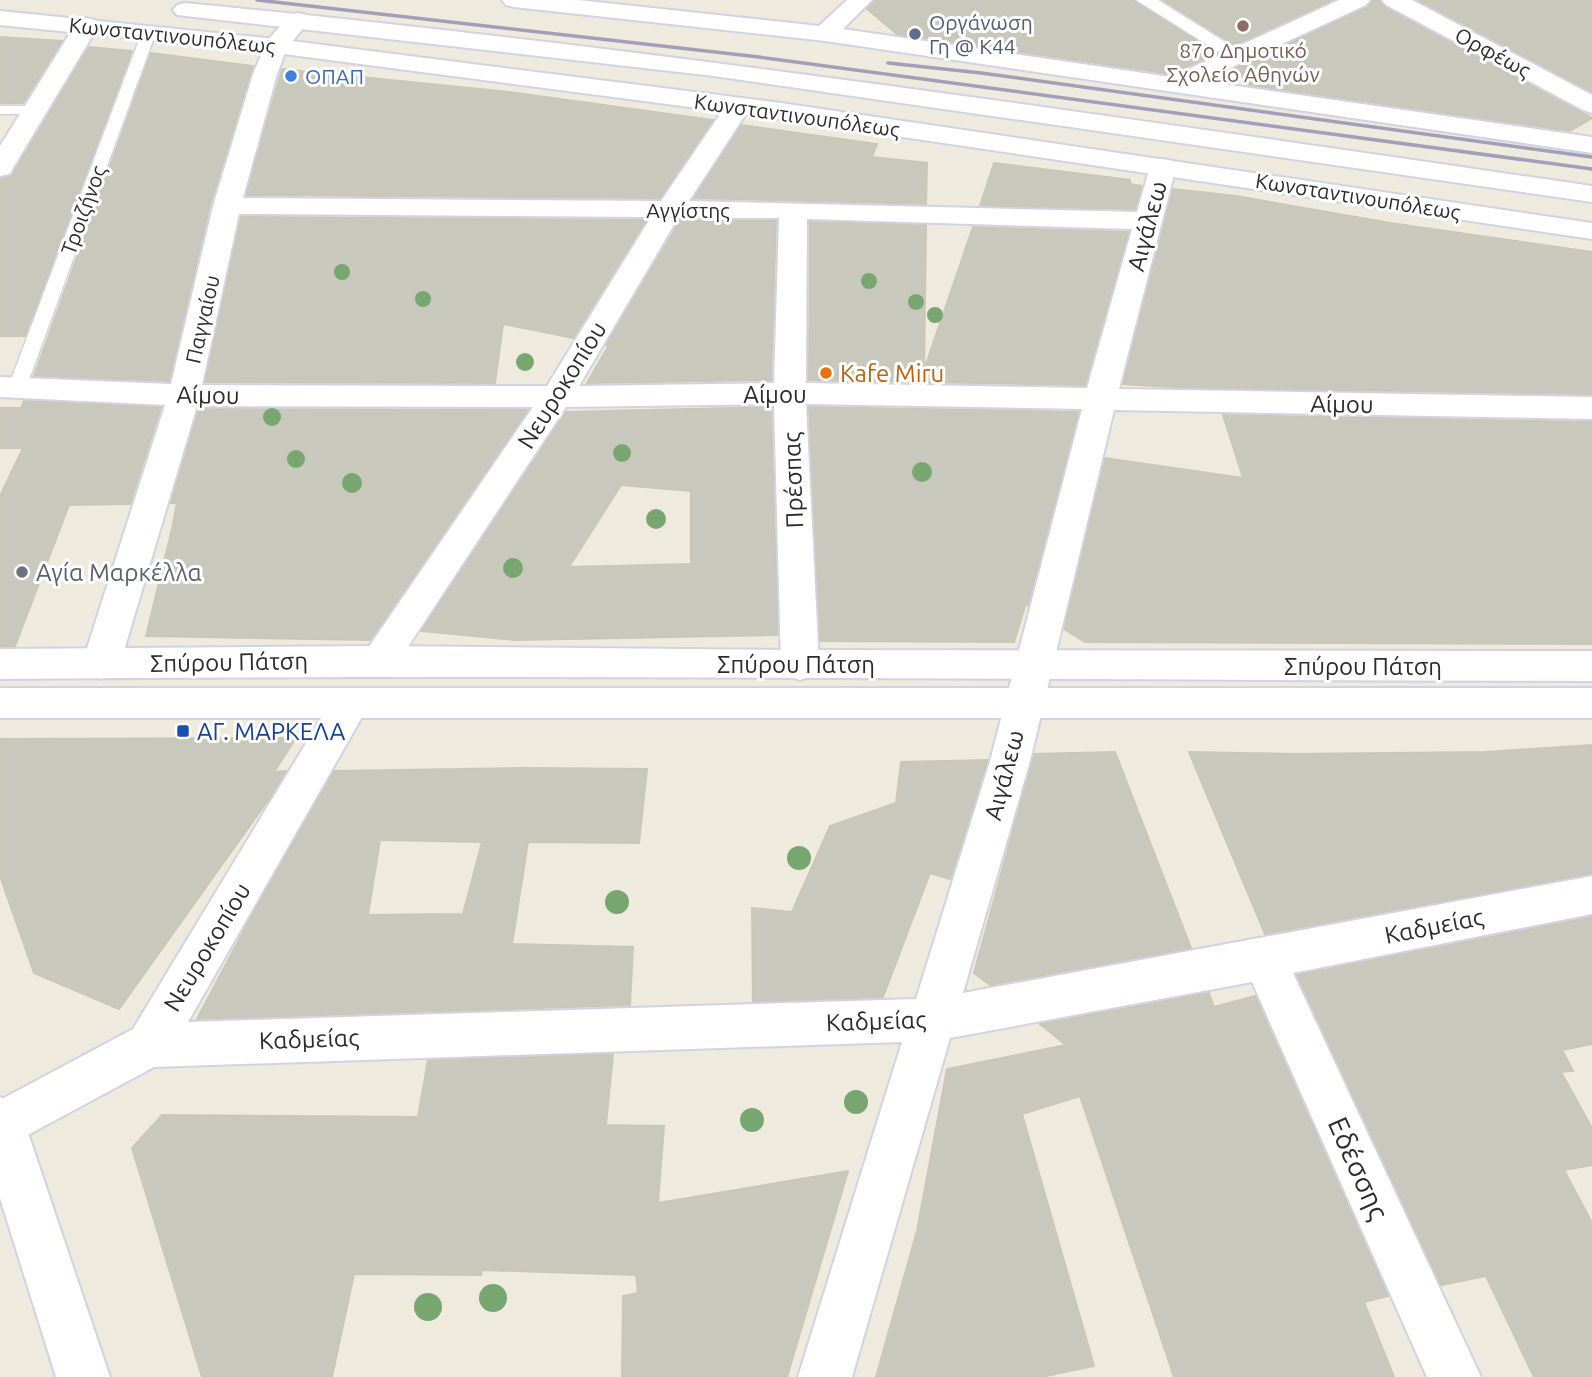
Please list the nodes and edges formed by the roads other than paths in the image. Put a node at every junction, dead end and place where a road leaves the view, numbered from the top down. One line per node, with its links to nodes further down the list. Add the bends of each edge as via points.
1 (514, 0): 11 (street, via 795,21)
2 (860, 0): 11 (street)
3 (1145, 0): 13 (street)
4 (1358, 0): 13 (street)
5 (1394, 0): 15 (street, Ορφέως)
6 (160, 8): 8 (street, Κωνσταντινουπόλεως)
7 (0, 18): 9 (street, Κωνσταντινουπόλεως)
8 (298, 20): 12 (street, Παγγαίου); 22 (street, Κωνσταντινουπόλεως, via 766,76)
9 (87, 25): 10 (street, Κωνσταντινουπόλεως); 18 (street)
10 (149, 32): 12 (street, Κωνσταντινουπόλεως); 28 (lane, Τροιζήνος)
11 (825, 34): 14 (street)
12 (275, 47): 16 (street, Κωνσταντινουπόλεως); 23 (street, Παγγαίου)
13 (1237, 55): 14 (street)
14 (1173, 85): 19 (street)
15 (1592, 104)
16 (738, 106): 20 (street, Κωνσταντινουπόλεως); 24 (street, Νευροκοπίου)
17 (0, 110): 18 (lane)
18 (36, 110): 21 (street)
19 (1589, 143)
20 (1163, 167): 26 (street, Αιγάλεω); 27 (street, Κωνσταντινουπόλεως)
21 (0, 168)
22 (1592, 194)
23 (227, 206): 24 (street, Αγγίστης); 30 (street, Παγγαίου)
24 (669, 210): 25 (street, Αγγίστης); 31 (street, Νευροκοπίου)
25 (793, 211): 26 (street, Αγγίστης); 29 (street, Πρέσπας)
26 (1148, 221): 32 (street, Αιγάλεω)
27 (1592, 231)
28 (8, 387): 30 (street, Αίμου)
29 (790, 394): 31 (street, Αίμου); 32 (street, Αίμου); 37 (street, Πρέσπας)
30 (184, 395): 31 (street, Αίμου); 36 (street, Παγγαίου)
31 (556, 397): 34 (street, Νευροκοπίου)
32 (1100, 400): 33 (street, Αίμου); 39 (street, Αιγάλεω)
33 (1592, 408)
34 (379, 661): 36 (street, Σπύρου Πάτση); 37 (street, Σπύρου Πάτση)
35 (0, 664): 36 (street, Σπύρου Πάτση)
36 (101, 664)
37 (800, 665): 39 (street, Σπύρου Πάτση)
38 (1592, 666): 39 (street, Σπύρου Πάτση)
39 (1029, 684): 41 (street, Σπύρου Πάτση); 42 (street, Σπύρου Πάτση); 45 (street, Αιγάλεω)
40 (0, 703): 41 (street, Σπύρου Πάτση)
41 (351, 703): 46 (street, Νευροκοπίου)
42 (1592, 703)
43 (1592, 895): 44 (street, Καδμείας)
44 (1264, 959): 45 (street, Καδμείας); 50 (street, Εδέσσης)
45 (932, 1020): 46 (street, Καδμείας); 49 (street, Αιγάλεω)
46 (149, 1045): 47 (street)
47 (0, 1124): 48 (street)
48 (83, 1377)
49 (825, 1377)
50 (1454, 1377)

